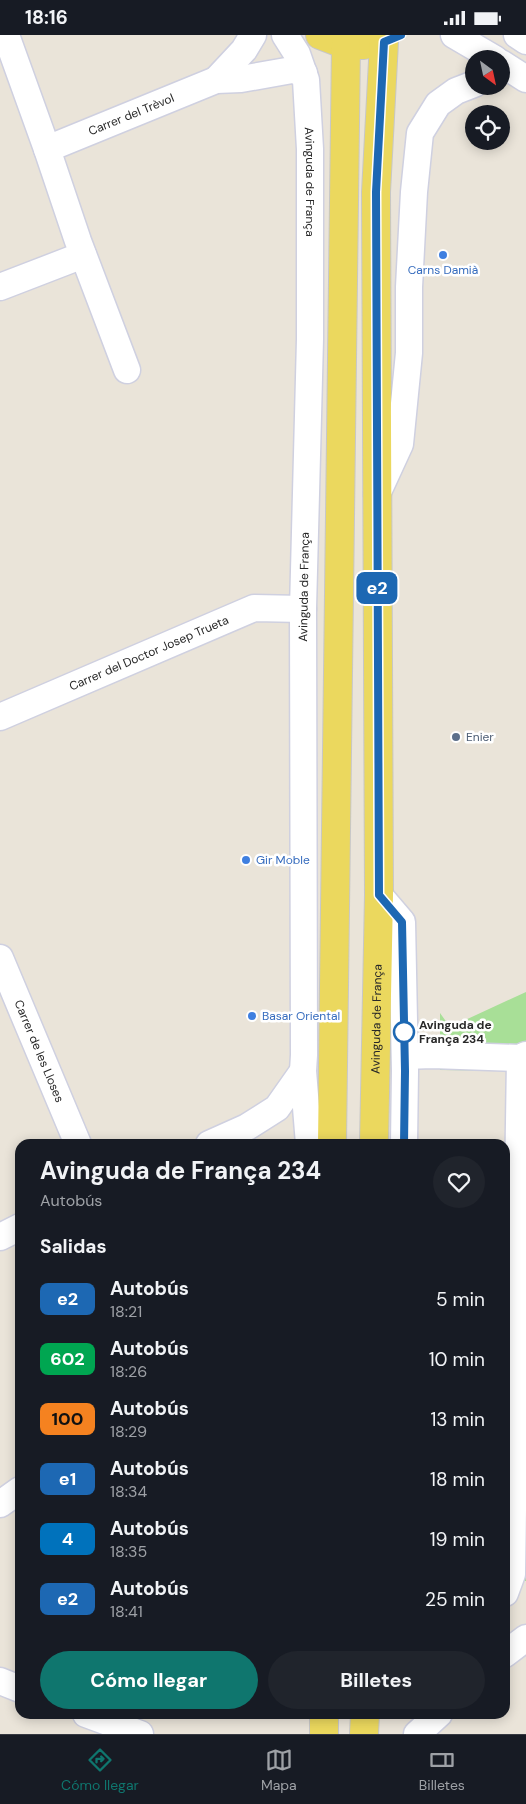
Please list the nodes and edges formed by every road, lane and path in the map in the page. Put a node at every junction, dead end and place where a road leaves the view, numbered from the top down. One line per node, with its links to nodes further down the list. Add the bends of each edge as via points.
1 (6, 35): 17 (street)
2 (253, 35): 13 (street, Carrer del Trèvol, via 244,50)
3 (285, 35): 12 (street, Avinguda de França)
4 (320, 35): 9 (main road)
5 (454, 35): 10 (street)
6 (517, 35): 8 (street)
7 (392, 39): 9 (main road, via 374,44); 21 (main road, Avinguda de França, via 376,192)
8 (526, 41)
9 (346, 45): 32 (main road)
10 (480, 50)
11 (510, 69): 15 (street)
12 (304, 73): 13 (street, Carrer del Trèvol, via 292,69 241,79); 22 (street, Avinguda de França, via 310,149 310,339)
13 (216, 80): 17 (street, Carrer del Trèvol)
14 (510, 81): 15 (street)
15 (526, 81)
16 (465, 88): 21 (street, Avinguda de França, via 438,105 420,133 400,443)
17 (47, 149): 18 (street)
18 (84, 255): 19 (street); 20 (street)
19 (0, 287)
20 (128, 370)
21 (377, 494): 24 (main road, Avinguda de França)
22 (302, 609): 23 (street, Carrer del Doctor Josep Trueta, via 254,608); 28 (street, Avinguda de França)
23 (0, 717)
24 (379, 895): 26 (street, Avinguda de França, via 402,922); 33 (main road, Avinguda de França)
25 (1, 964): 29 (street, Carrer de les Lloses)
26 (405, 1056): 27 (street); 34 (street, Avinguda de França)
27 (523, 1056): 37 (street)
28 (302, 1071): 30 (street, via 277,1108); 31 (street, Avinguda de França)
29 (76, 1139)
30 (220, 1139)
31 (309, 1139)
32 (332, 1139)
33 (374, 1139)
34 (404, 1139)
35 (15, 1230): 36 (street)
36 (0, 1237)
37 (510, 1579)
38 (510, 1593): 39 (street)
39 (526, 1594)
40 (526, 1638): 41 (street)
41 (510, 1650)
42 (0, 1681): 43 (street)
43 (15, 1687)
44 (100, 1719): 48 (street)
45 (324, 1719): 49 (main road)
46 (365, 1719): 50 (main road)
47 (434, 1719): 51 (street)
48 (140, 1734)
49 (324, 1734)
50 (364, 1734)
51 (417, 1734)

